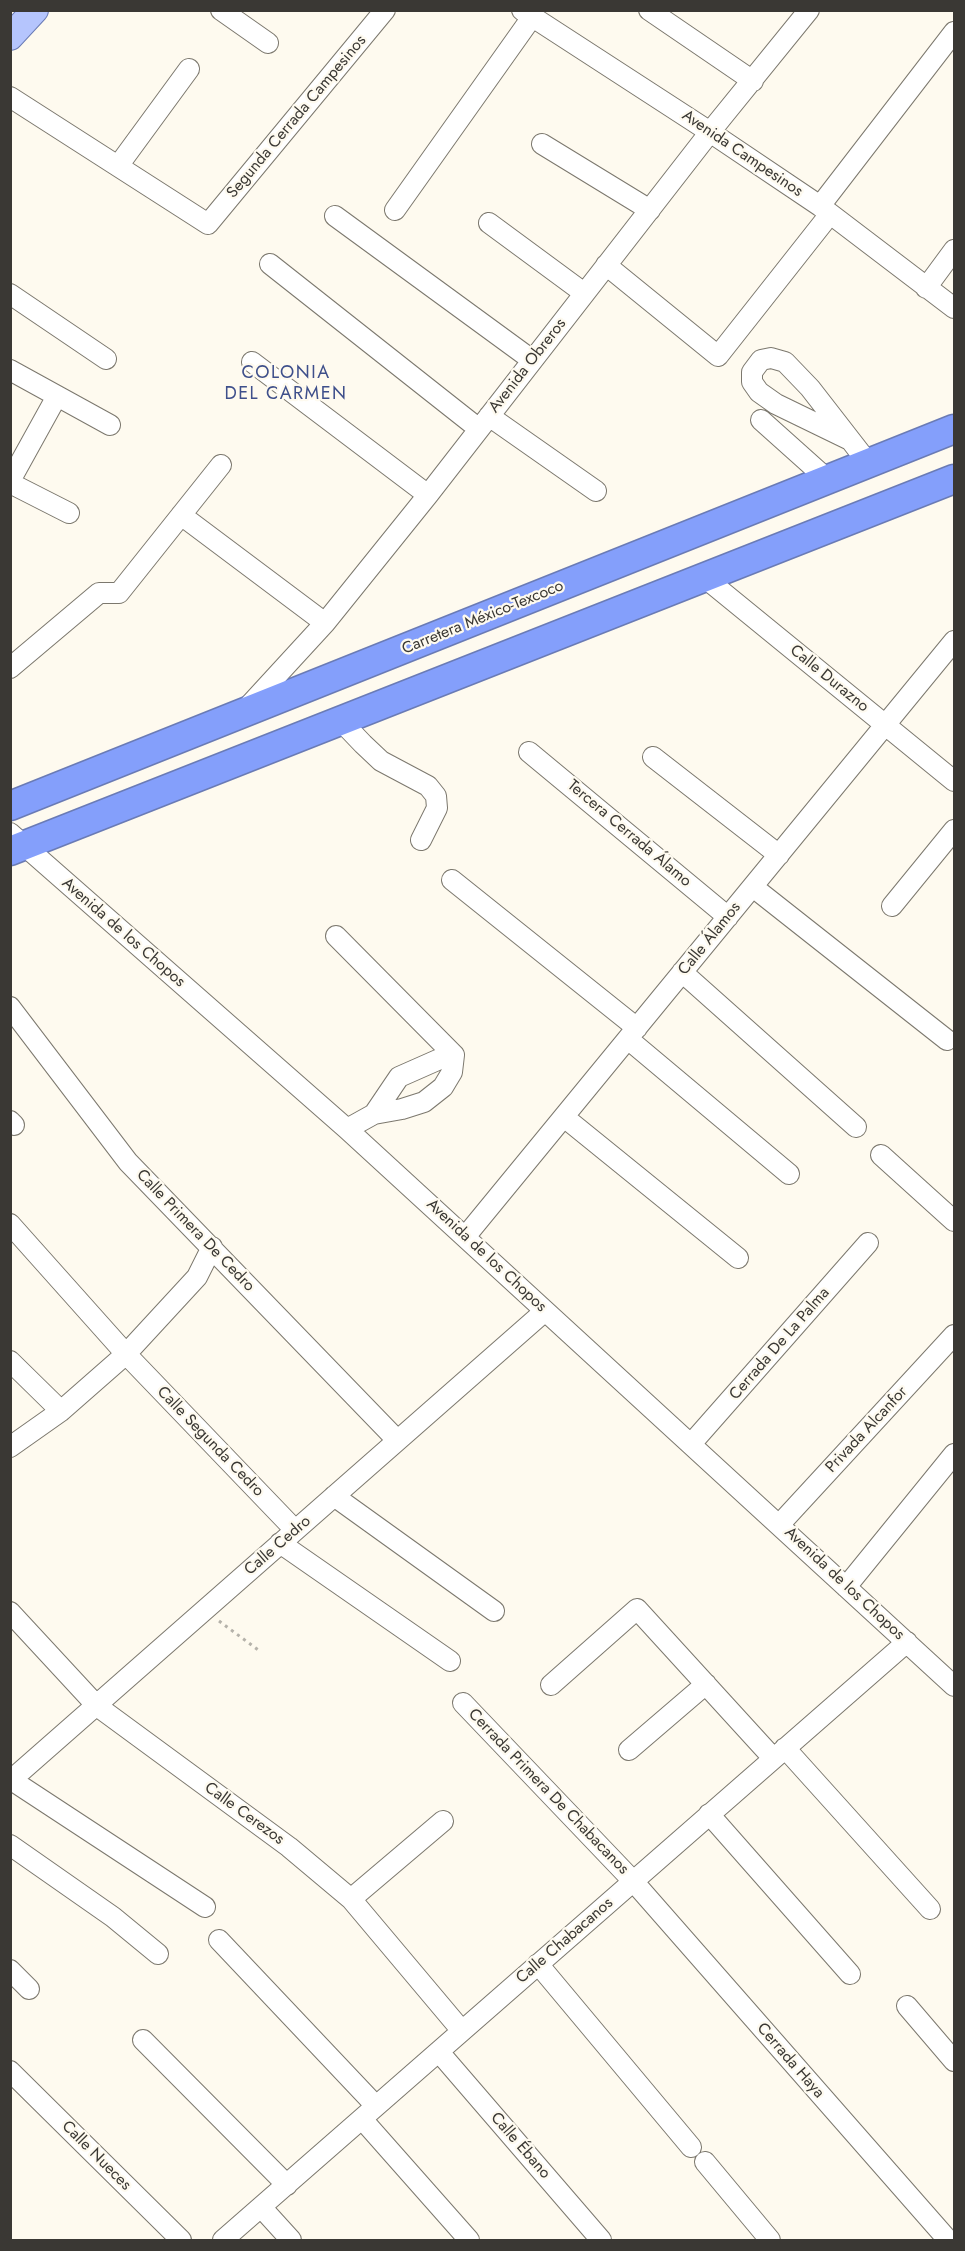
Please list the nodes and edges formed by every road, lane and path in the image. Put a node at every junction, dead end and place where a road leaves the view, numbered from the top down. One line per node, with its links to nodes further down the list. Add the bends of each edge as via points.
1 (35, 10): 8 (main road)
2 (385, 10): 15 (street, Segunda Cerrada Campesinos, via 208,224)
3 (649, 10): 11 (street)
4 (809, 10): 11 (street, Avenida Obreros)
5 (222, 11): 9 (street)
6 (527, 14): 13 (street, Avenida Campesinos); 16 (street, via 506,54)
7 (954, 32): 18 (street)
8 (10, 37)
9 (268, 43)
10 (189, 69): 15 (street)
11 (753, 81): 13 (street, Avenida Obreros)
12 (10, 97): 15 (street)
13 (710, 132): 17 (street, Avenida Obreros); 18 (street, Avenida Campesinos)
14 (542, 144): 17 (street)
15 (118, 166)
16 (395, 210)
17 (650, 210): 23 (street, Avenida Obreros)
18 (825, 210): 23 (street, via 718,356); 24 (street, Avenida Campesinos)
19 (335, 216): 29 (street)
20 (489, 223): 25 (street)
21 (954, 250): 24 (street)
22 (270, 264): 34 (street)
23 (606, 265): 25 (street, Avenida Obreros)
24 (926, 288): 27 (street, Avenida Campesinos)
25 (584, 293): 29 (street, Avenida Obreros)
26 (10, 294): 28 (street)
27 (954, 308)
28 (106, 359)
29 (532, 360): 34 (street, Avenida Obreros)
30 (252, 362): 44 (street)
31 (10, 370): 32 (street)
32 (57, 396): 35 (street); 42 (street)
33 (760, 420): 41 (street)
34 (484, 423): 43 (street); 44 (street, Avenida Obreros)
35 (110, 425)
36 (954, 429): 38 (highway, Carretera México-Texcoco)
37 (849, 440): 37 (street, via 785,362 761,360 752,372 752,382 759,392); 38 (street)
38 (869, 464): 41 (highway, Carretera México-Texcoco)
39 (221, 465): 46 (street)
40 (954, 479): 47 (highway)
41 (828, 480): 51 (highway, Carretera México-Texcoco)
42 (10, 482): 45 (street)
43 (596, 491)
44 (428, 495): 48 (street, Avenida Obreros)
45 (69, 513)
46 (181, 514): 48 (street); 50 (street, via 118,593 99,593)
47 (704, 577): 52 (highway); 53 (street, Calle Durazno)
48 (325, 623): 51 (street, Avenida Obreros)
49 (954, 641): 53 (street, Calle Álamos)
50 (10, 668)
51 (240, 716): 57 (highway, Carretera México-Texcoco)
52 (341, 721): 59 (street, via 381,761 428,786 436,796 437,808); 60 (highway)
53 (886, 725): 56 (street, Calle Durazno); 61 (street, Calle Álamos)
54 (529, 752): 65 (street, Tercera Cerrada Álamo)
55 (653, 757): 61 (street)
56 (954, 781)
57 (10, 806)
58 (954, 830): 64 (street)
59 (421, 840)
60 (15, 844): 75 (street, Avenida de los Chopos)
61 (778, 855): 63 (street, Calle Álamos)
62 (452, 880): 69 (street)
63 (753, 887): 65 (street, Calle Álamos); 70 (street)
64 (892, 906)
65 (728, 917): 67 (street, Calle Álamos)
66 (336, 936): 71 (street)
67 (682, 972): 69 (street, Calle Álamos); 74 (street)
68 (10, 1007): 82 (street, Calle Primera De Cedro, via 128,1162)
69 (632, 1033): 73 (street, Calle Álamos); 77 (street)
70 (947, 1040)
71 (454, 1055): 72 (street, via 399,1077); 72 (street, via 452,1072 443,1087 424,1102)
72 (374, 1114): 75 (street)
73 (564, 1117): 80 (street, Calle Álamos); 83 (street)
74 (856, 1127)
75 (346, 1129): 80 (street, Avenida de los Chopos)
76 (880, 1155): 78 (street)
77 (789, 1174)
78 (954, 1221)
79 (10, 1224): 86 (street, Calle Segunda Cedro)
80 (465, 1237): 84 (street, Avenida de los Chopos)
81 (868, 1243): 90 (street, Cerrada De La Palma)
82 (212, 1247): 86 (street, via 197,1277); 89 (street, Calle Primera De Cedro)
83 (738, 1258)
84 (545, 1311): 89 (street, Calle Cedro); 90 (street, Avenida de los Chopos)
85 (954, 1335): 94 (street, Privada Alcanfor)
86 (126, 1354): 88 (street); 95 (street, Calle Segunda Cedro)
87 (10, 1361): 88 (street)
88 (61, 1411): 91 (street)
89 (397, 1440): 93 (street, Calle Cedro)
90 (691, 1444): 94 (street, Avenida de los Chopos)
91 (10, 1447)
92 (954, 1454): 96 (street)
93 (334, 1496): 95 (street, Calle Cedro); 98 (street)
94 (779, 1525): 96 (street, Avenida de los Chopos)
95 (288, 1537): 97 (street, Calle Cedro); 102 (street, Calle Segunda Cedro)
96 (846, 1587): 100 (street, Avenida de los Chopos)
97 (204, 1610): 101 (path); 107 (street, Calle Cedro)
98 (494, 1611)
99 (10, 1612): 107 (street, Calle Cerezos)
100 (907, 1642): 105 (street, Avenida de los Chopos); 109 (street, Calle Chabacanos)
101 (261, 1652)
102 (450, 1661)
103 (706, 1684): 104 (street, via 637,1609); 108 (street); 109 (street)
104 (552, 1685)
105 (954, 1686)
106 (463, 1703): 114 (street, Cerrada Primera De Chabacanos)
107 (97, 1706): 110 (street, Calle Cedro); 115 (street, Calle Cerezos, via 290,1847)
108 (629, 1750)
109 (779, 1753): 111 (street, Calle Chabacanos); 117 (street)
110 (11, 1780): 116 (street)
111 (709, 1814): 114 (street, Calle Chabacanos); 122 (street)
112 (443, 1821): 115 (street)
113 (10, 1845): 119 (street, via 113,1917)
114 (633, 1881): 120 (street, Calle Chabacanos); 141 (street, Cerrada Haya)
115 (351, 1899): 125 (street, Calle Cerezos)
116 (205, 1907)
117 (930, 1909)
118 (219, 1940): 130 (street)
119 (158, 1954)
120 (538, 1964): 125 (street, Calle Chabacanos); 131 (street)
121 (10, 1970): 123 (street)
122 (850, 1974)
123 (29, 1989)
124 (907, 2006): 128 (street)
125 (462, 2031): 127 (street, Calle Chabacanos)
126 (143, 2040): 133 (street)
127 (439, 2052): 130 (street, Calle Chabacanos); 139 (street, Calle Ébano)
128 (954, 2061)
129 (10, 2071): 135 (street, Calle Nueces)
130 (369, 2113): 133 (street, Calle Chabacanos); 138 (street)
131 (691, 2147)
132 (705, 2162): 140 (street)
133 (287, 2185): 134 (street, Calle Chabacanos)
134 (261, 2208): 136 (street, Calle Chabacanos); 137 (street)
135 (181, 2241)
136 (223, 2241)
137 (291, 2241)
138 (468, 2241)
139 (601, 2241)
140 (770, 2241)
141 (948, 2241)

